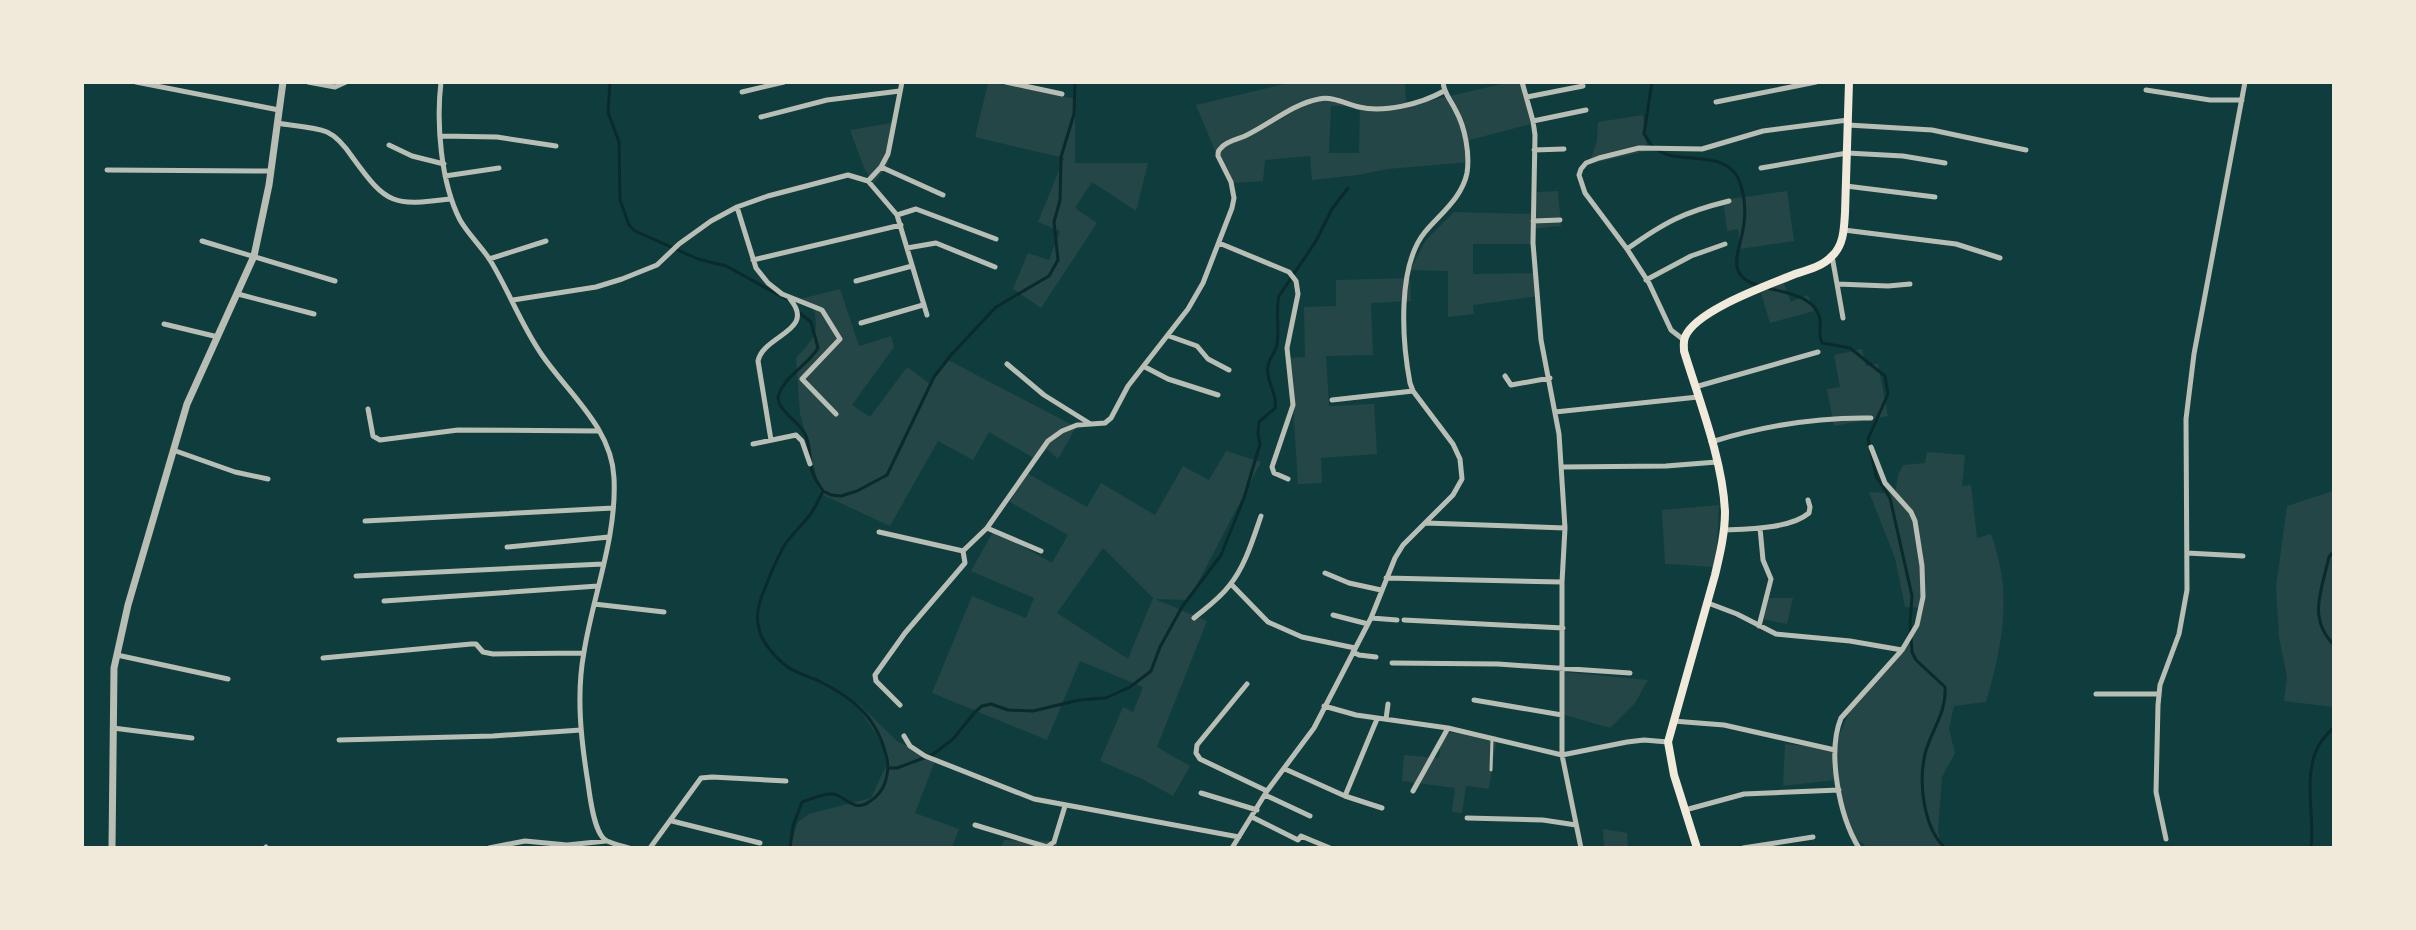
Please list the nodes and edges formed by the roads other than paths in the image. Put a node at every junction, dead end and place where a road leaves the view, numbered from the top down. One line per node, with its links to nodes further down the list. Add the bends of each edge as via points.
1 (136, 82): 23 (street)
2 (283, 82): 23 (street)
3 (308, 82): 4 (street, via 335,87)
4 (346, 82)
5 (441, 82): 29 (street)
6 (784, 82): 18 (street)
7 (902, 82): 16 (street)
8 (1006, 82): 19 (street)
9 (1443, 82): 17 (street)
10 (1522, 82): 20 (street)
11 (1816, 82): 22 (street)
12 (1849, 82): 28 (main road)
13 (2245, 82): 21 (street)
14 (1582, 86): 20 (street)
15 (2146, 90): 21 (street, via 2210,100)
16 (900, 91): 25 (street, via 827,100); 38 (street, via 888,154)
17 (1444, 92): 59 (street, via 1386,107 1359,107 1318,99 1223,145 1218,156 1232,182 1234,198); 94 (street, via 1461,121 1467,174 1450,205 1425,232 1412,255 1404,320)
18 (742, 93)
19 (1062, 94)
20 (1527, 97): 26 (street)
21 (2242, 100): 128 (street, via 2194,354 2186,419)
22 (1716, 102)
23 (279, 110): 27 (street)
24 (1586, 110): 26 (street)
25 (761, 117)
26 (1533, 121): 33 (street)
27 (277, 123): 42 (street); 48 (street, via 327,132 350,153 373,186 392,200 407,203)
28 (1848, 123): 34 (street, via 1932,130); 35 (main road); 62 (street, via 1763,131 1702,149 1639,148 1586,163 1579,176 1585,193)
29 (441, 135): 31 (street, via 496,137); 37 (street)
30 (388, 145): 37 (street)
31 (556, 146)
32 (1564, 149): 33 (street)
33 (1534, 150): 53 (street)
34 (2026, 150)
35 (1847, 153): 36 (street); 40 (street); 45 (main road)
36 (1945, 163)
37 (444, 164): 43 (street)
38 (881, 167): 44 (street); 46 (street)
39 (499, 168): 43 (street)
40 (1761, 168)
41 (107, 170): 42 (street)
42 (271, 171): 63 (street)
43 (445, 176): 48 (street)
44 (868, 181): 50 (street, via 848,175); 51 (street)
45 (1846, 186): 47 (street); 55 (main road)
46 (943, 195)
47 (1935, 197)
48 (450, 199): 66 (street, via 461,222)
49 (1729, 201): 62 (street, via 1680,215)
50 (737, 207): 67 (street); 77 (street, via 679,244 657,265 596,287)
51 (897, 215): 54 (street); 56 (street, via 916,209)
52 (1560, 220): 53 (street)
53 (1533, 221): 92 (street, via 1541,340)
54 (901, 225): 61 (street); 67 (street)
55 (1844, 230): 64 (main road); 65 (street, via 1956,244)
56 (996, 238)
57 (202, 241): 63 (street)
58 (546, 241): 66 (street)
59 (1219, 243): 85 (street, via 1203,283); 113 (street, via 1289,272 1296,281 1298,294 1287,348 1293,405 1272,467 1274,473)
60 (1725, 244): 70 (street, via 1691,256)
61 (907, 248): 68 (street); 69 (street, via 936,243)
62 (1627, 249): 70 (street)
63 (254, 256): 71 (street); 75 (street)
64 (1832, 256): 74 (street); 86 (main road, via 1709,314 1693,326)
65 (2000, 258)
66 (489, 259): 77 (street)
67 (753, 260): 76 (street, via 768,283)
68 (912, 266): 72 (street); 78 (street)
69 (995, 267)
70 (1646, 280): 86 (street, via 1671,330)
71 (335, 281)
72 (856, 281)
73 (1910, 284): 74 (street)
74 (1837, 285): 81 (street)
75 (238, 294): 79 (street); 84 (street)
76 (789, 298): 100 (street, via 822,310 840,339 802,379); 104 (street, via 798,318 792,329 765,346 758,361)
77 (513, 300): 103 (street, via 542,356)
78 (923, 305): 80 (street); 82 (street)
79 (314, 314)
80 (927, 315)
81 (1843, 318)
82 (861, 322)
83 (164, 324): 84 (street)
84 (218, 336): 108 (street, via 187,404)
85 (1169, 336): 89 (street); 90 (street, via 1197,346 1208,359)
86 (1684, 340): 93 (main road)
87 (1818, 352): 93 (street)
88 (1007, 364): 102 (street, via 1044,395)
89 (1144, 367): 95 (street); 102 (street, via 1128,386 1111,418 1105,423)
90 (1229, 370)
91 (1504, 376): 92 (street, via 1511,385)
92 (1550, 378): 99 (street)
93 (1695, 387): 96 (main road)
94 (1413, 391): 97 (street); 118 (street, via 1447,432 1462,468 1459,487)
95 (1218, 395)
96 (1698, 397): 99 (street); 105 (main road)
97 (1332, 400)
98 (368, 409): 103 (street, via 373,436 380,440 458,430)
99 (1555, 412): 111 (street)
100 (836, 414)
101 (1871, 418): 105 (street, via 1801,421)
102 (1090, 424): 119 (street, via 1062,431 1048,441)
103 (598, 430): 115 (street, via 607,447 614,477)
104 (771, 440): 106 (street); 110 (street, via 795,435 802,441)
105 (1711, 442): 109 (main road)
106 (753, 444)
107 (1871, 447): 148 (street, via 1886,483 1911,512 1919,540 1923,597 1917,626)
108 (173, 450): 112 (street); 150 (street)
109 (1717, 462): 111 (street); 122 (main road)
110 (810, 464)
111 (1562, 467): 120 (street)
112 (268, 479)
113 (1288, 479)
114 (1808, 500): 121 (street, via 1810,510 1805,516)
115 (613, 508): 117 (street); 124 (street)
116 (1261, 516): 135 (street)
117 (365, 521)
118 (1426, 523): 120 (street); 133 (street, via 1403,545)
119 (987, 528): 126 (street); 127 (street)
120 (1565, 528): 134 (street)
121 (1760, 528): 122 (street); 145 (street, via 1763,560 1771,579)
122 (1724, 530): 139 (main road)
123 (879, 532): 126 (street)
124 (609, 537): 125 (street); 130 (street)
125 (507, 547)
126 (963, 551): 162 (street, via 965,563 875,675 876,681)
127 (1041, 551)
128 (2187, 553): 129 (street); 159 (street, via 2184,613)
129 (2243, 556)
130 (603, 564): 132 (street); 136 (street)
131 (1325, 573): 137 (street)
132 (356, 576)
133 (1386, 578): 134 (street); 137 (street)
134 (1562, 582): 146 (street)
135 (1231, 584): 143 (street); 147 (street, via 1268,622 1302,637)
136 (598, 586): 138 (street); 140 (street)
137 (1381, 590): 144 (street)
138 (384, 602)
139 (1708, 603): 145 (street); 167 (main road)
140 (594, 604): 141 (street); 149 (street)
141 (664, 612)
142 (1333, 615): 144 (street)
143 (1194, 618)
144 (1369, 621): 146 (street); 147 (street)
145 (1759, 626): 148 (street, via 1787,636)
146 (1563, 628): 154 (street)
147 (1354, 650): 151 (street, via 1359,655); 163 (street)
148 (1902, 650): 176 (street, via 1841,718)
149 (584, 653): 152 (street, via 493,654 471,644); 170 (street)
150 (117, 655): 156 (street); 168 (street)
151 (1376, 657)
152 (323, 658)
153 (1392, 663): 154 (street)
154 (1563, 668): 155 (street); 164 (street)
155 (1630, 674)
156 (228, 680)
157 (1247, 684): 184 (street, via 1197,745 1196,753 1200,759)
158 (2096, 694): 159 (street)
159 (2158, 694): 198 (street, via 2156,792)
160 (1474, 700): 164 (street)
161 (1388, 704): 166 (street)
162 (900, 705)
163 (1324, 706): 165 (street); 178 (street, via 1314,728)
164 (1562, 714): 177 (street)
165 (1377, 719): 166 (street); 185 (street)
166 (1386, 719): 169 (street)
167 (1674, 721): 175 (main road); 176 (street, via 1724,724)
168 (113, 728): 172 (street); 201 (street)
169 (1448, 728): 173 (street); 181 (street)
170 (581, 730): 174 (street); 199 (street, via 592,806 598,832)
171 (904, 736): 186 (street, via 910,746 925,756 1005,789)
172 (192, 738)
173 (1492, 739): 177 (street); 179 (lane)
174 (339, 740)
175 (1668, 742): 177 (street, via 1636,741); 189 (main road)
176 (1835, 750): 182 (street)
177 (1562, 755): 195 (street)
178 (1285, 769): 184 (street); 185 (street)
179 (1491, 770)
180 (786, 781): 193 (street, via 706,777 694,786)
181 (1413, 790)
182 (1839, 790): 189 (street, via 1744,794); 210 (street, via 1844,814)
183 (1201, 793): 188 (street)
184 (1266, 793): 188 (street); 190 (street)
185 (1345, 796): 187 (street)
186 (1065, 806): 194 (street, via 1054,843 1047,847); 196 (street)
187 (1382, 808)
188 (1257, 810): 191 (street)
189 (1685, 810): 208 (main road)
190 (1310, 816)
191 (1252, 817): 196 (street); 206 (street, via 1298,840 1301,836)
192 (1467, 818): 195 (street)
193 (672, 821): 200 (street); 204 (street)
194 (975, 825)
195 (1576, 825): 207 (street)
196 (1239, 837): 205 (street)
197 (1813, 837): 209 (street)
198 (2166, 838)
199 (606, 841): 202 (street, via 567,845 525,841); 203 (street)
200 (760, 843)
201 (112, 848)
202 (489, 848)
203 (629, 848)
204 (650, 848)
205 (1232, 848)
206 (1329, 848)
207 (1581, 848)
208 (1697, 848)
209 (1743, 848)
210 (1859, 848)

